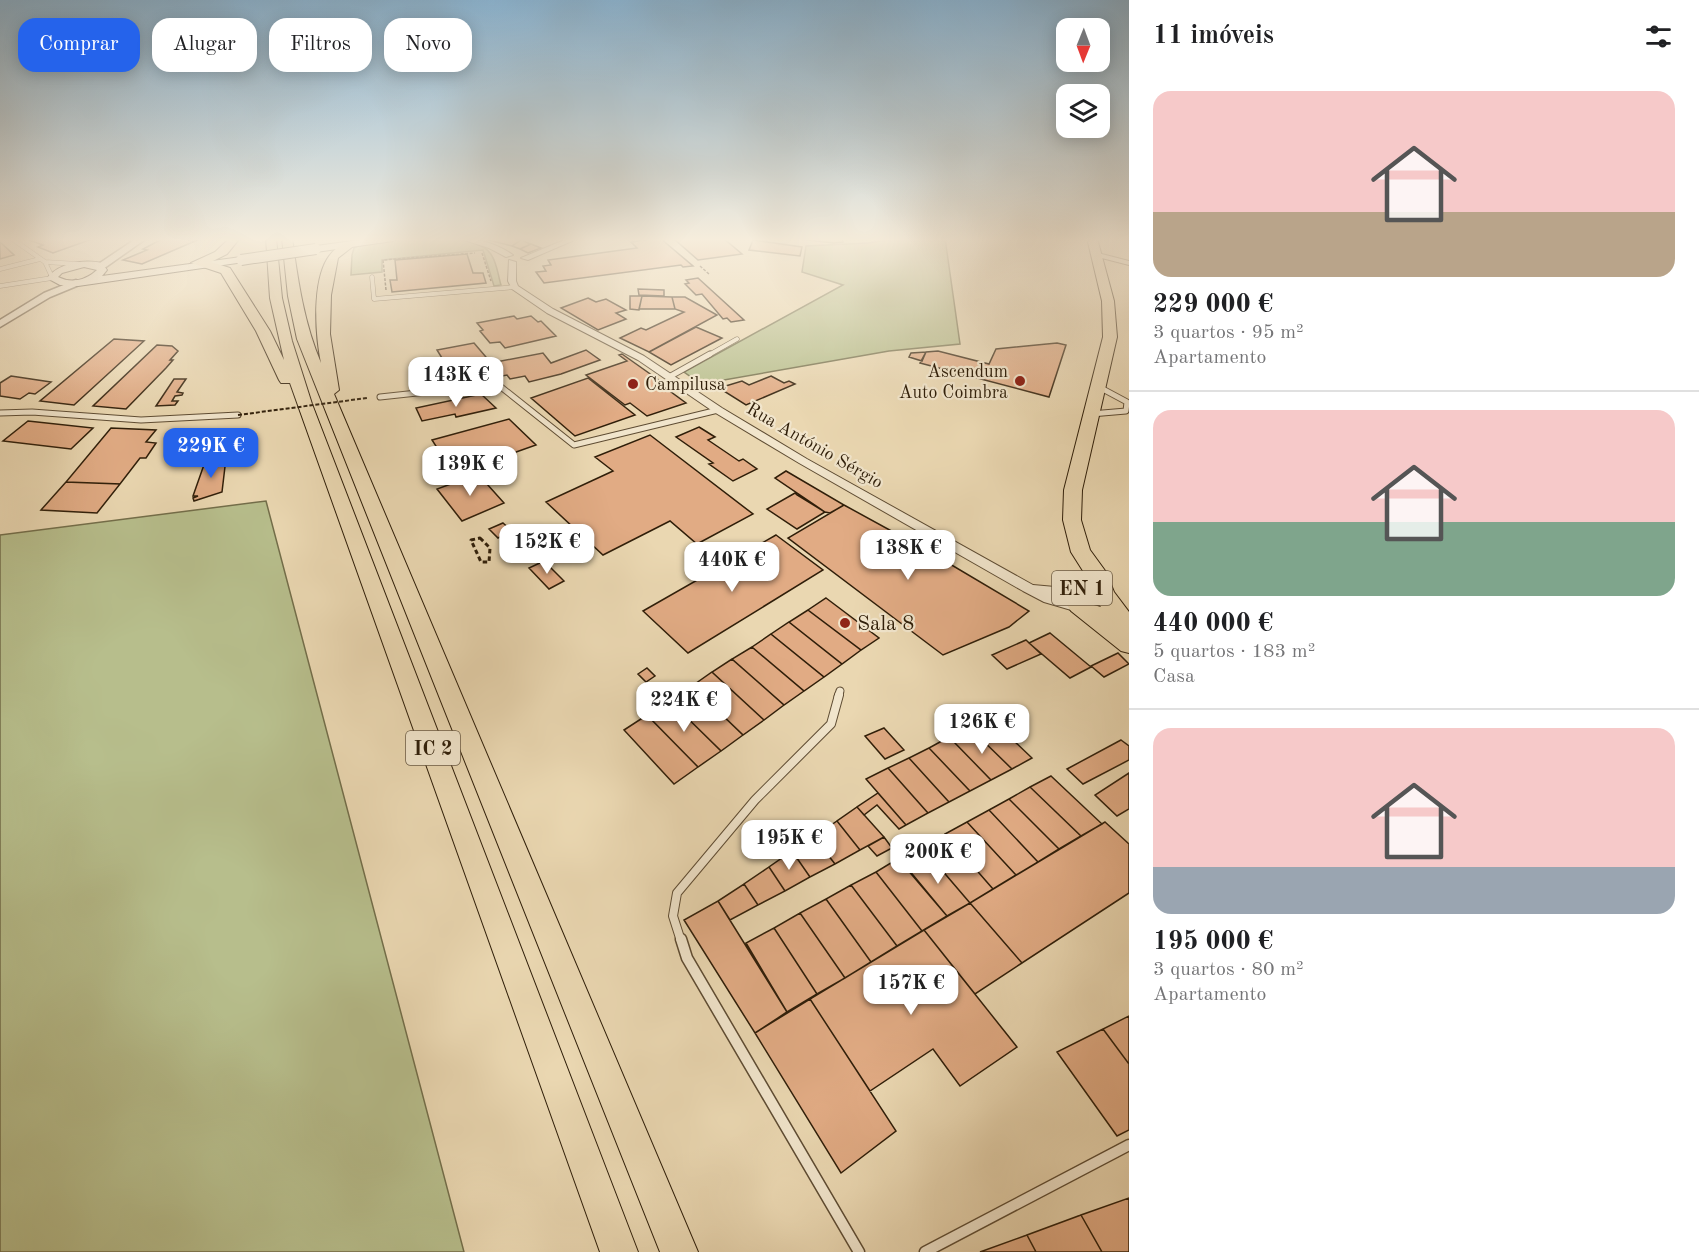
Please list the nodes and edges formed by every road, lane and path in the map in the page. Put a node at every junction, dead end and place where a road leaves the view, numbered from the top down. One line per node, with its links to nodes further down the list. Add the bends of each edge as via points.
1 (45, 296): 10 (street)
2 (242, 296): 16 (main road, via 285,378)
3 (276, 296): 16 (main road, IC 2)
4 (294, 296): 17 (main road, IC 2, via 304,339)
5 (326, 296): 17 (main road, via 323,332)
6 (374, 296): 7 (lane)
7 (404, 296)
8 (529, 296): 12 (street, Rua António Sérgio)
9 (1107, 296): 13 (main road, EN 1, via 1110,337)
10 (0, 324)
11 (737, 339): 12 (lane)
12 (669, 377): 18 (street, Rua António Sérgio)
13 (1098, 387): 20 (main road, EN 1); 20 (lane, via 1127,402 1126,411)
14 (380, 397): 18 (lane, via 501,387 574,445)
15 (367, 398): 21 (path, bridge)
16 (304, 404): 30 (main road, IC 2)
17 (332, 408): 31 (main road, IC 2)
18 (718, 410): 24 (street, Rua António Sérgio, via 1049,599)
19 (0, 413): 21 (lane, via 141,420)
20 (1091, 414): 23 (main road, EN 1, via 1073,490 1072,520)
21 (238, 415)
22 (471, 540): 22 (path, via 481,562 489,562 490,548 480,538)
23 (1081, 552): 24 (main road, EN 1); 25 (main road, EN 1, via 1096,572)
24 (1079, 599): 25 (main road, EN 1, via 1102,615 1112,610); 27 (main road, EN 1)
25 (1109, 601): 26 (main road, EN 1)
26 (1129, 627)
27 (1129, 645)
28 (840, 691): 32 (lane, via 831,724 755,800 676,893 673,916 687,958)
29 (1129, 1145): 33 (lane)
30 (619, 1252)
31 (679, 1252)
32 (859, 1252)
33 (925, 1252)

